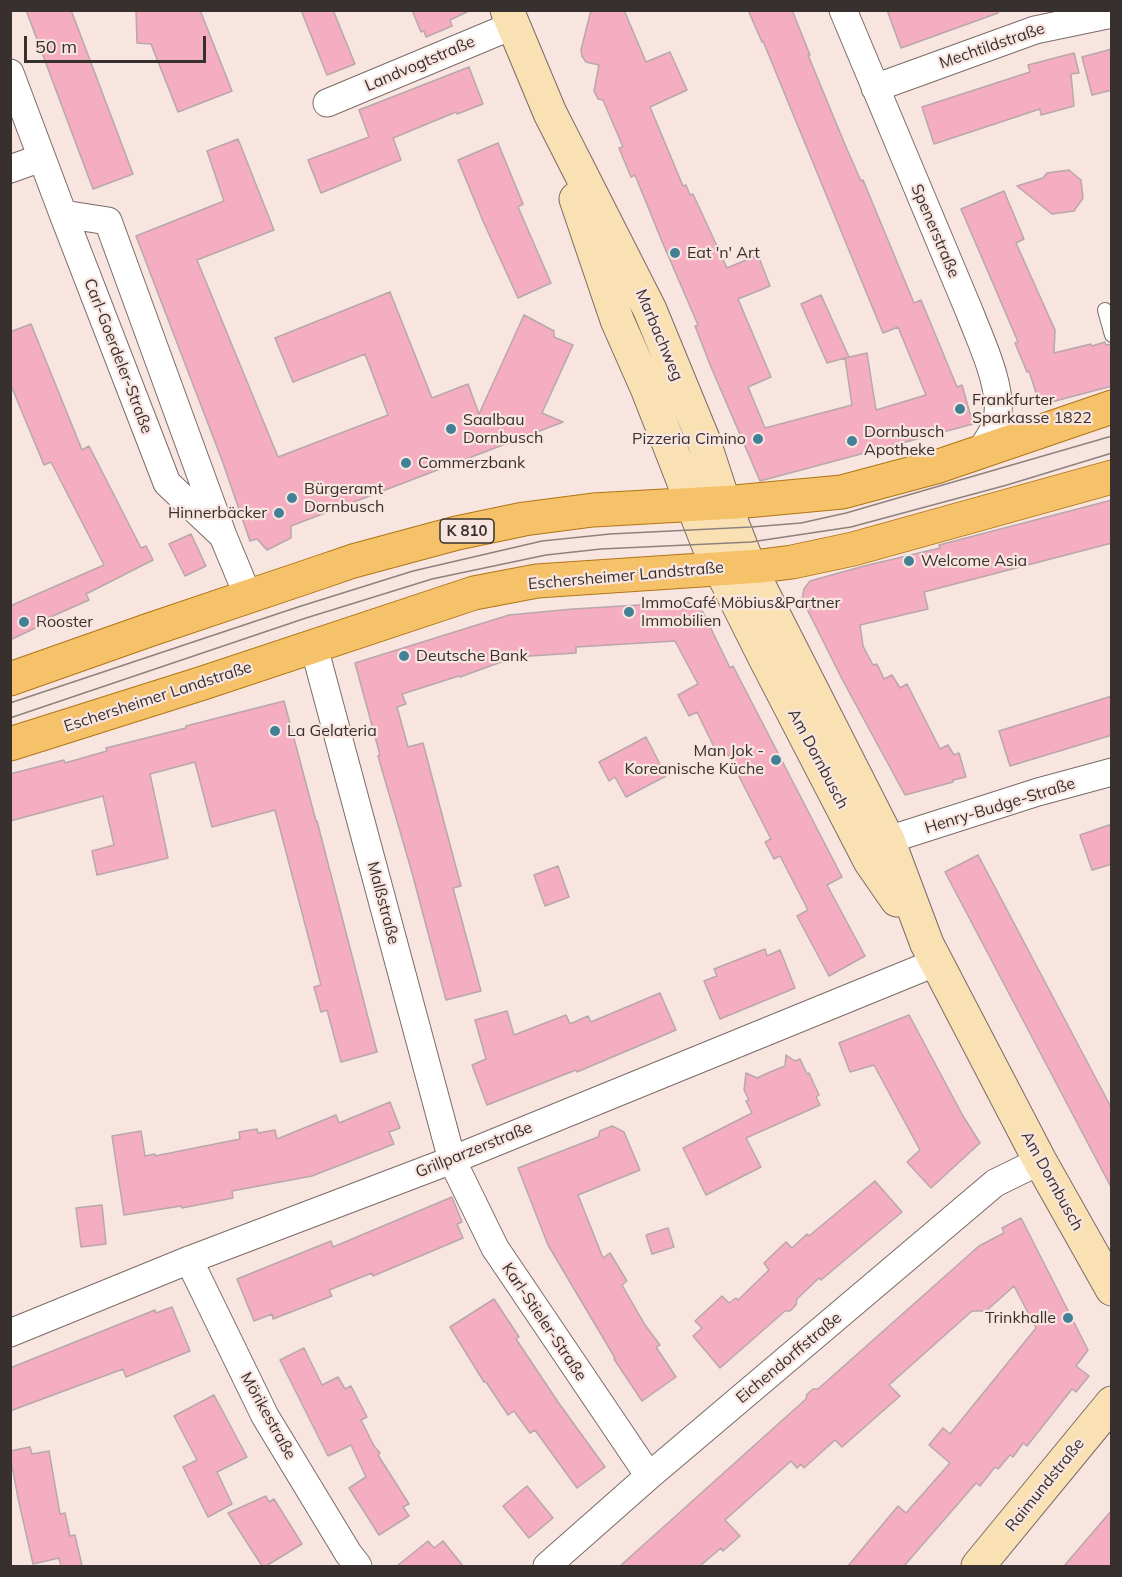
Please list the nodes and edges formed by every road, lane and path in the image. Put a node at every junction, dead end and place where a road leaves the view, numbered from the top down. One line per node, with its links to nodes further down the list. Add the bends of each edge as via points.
1 (843, 10): 5 (street, Spenerstraße)
2 (1112, 14): 5 (street, Mechtildstraße, via 1035,30)
3 (511, 18): 6 (street, Landvogtstraße); 15 (main road, Marbachweg, via 550,113 651,310 703,439)
4 (10, 74): 7 (street, Carl-Goerdeler-Straße)
5 (875, 88): 13 (street, Spenerstraße, via 970,313 994,380 999,403 997,422)
6 (327, 103)
7 (41, 158): 8 (street); 9 (street, Carl-Goerdeler-Straße)
8 (10, 169)
9 (63, 214): 16 (street, Carl-Goerdeler-Straße, via 167,483); 16 (street, via 108,221)
10 (1105, 310): 11 (lane)
11 (1112, 335)
12 (1112, 407): 13 (main road, K 810)
13 (980, 453): 15 (main road, K 810, via 842,492)
14 (1112, 477): 17 (main road, Eschersheimer Landstraße, via 853,549 792,562)
15 (709, 504): 17 (main road, Marbachweg, via 705,537); 18 (main road, K 810, via 593,510 524,519 353,561)
16 (223, 536): 18 (street)
17 (735, 567): 19 (main road, Eschersheimer Landstraße, via 537,581 485,591); 23 (main road, Am Dornbusch); 24 (main road, Am Dornbusch, via 765,658 870,861)
18 (248, 596): 20 (main road, K 810)
19 (314, 647): 21 (main road, Eschersheimer Landstraße); 25 (street, Malßstraße)
20 (10, 679)
21 (10, 744)
22 (1112, 772): 23 (street, Henry-Budge-Straße)
23 (888, 840): 24 (main road, Am Dornbusch)
24 (932, 953): 25 (street, Grillparzerstraße); 26 (main road, Am Dornbusch)
25 (452, 1160): 27 (street, Grillparzerstraße); 31 (street, Karl-Stieler-Straße, via 495,1248)
26 (1040, 1161): 28 (main road, Am Dornbusch); 31 (street, Eichendorffstraße, via 995,1183)
27 (189, 1260): 29 (street, Grillparzerstraße); 32 (street, Mörikestraße, via 265,1416)
28 (1112, 1289)
29 (10, 1333)
30 (1112, 1403): 34 (main road, Raimundstraße)
31 (649, 1476): 33 (street, Eichendorffstraße)
32 (358, 1566)
33 (547, 1566)
34 (978, 1566)

